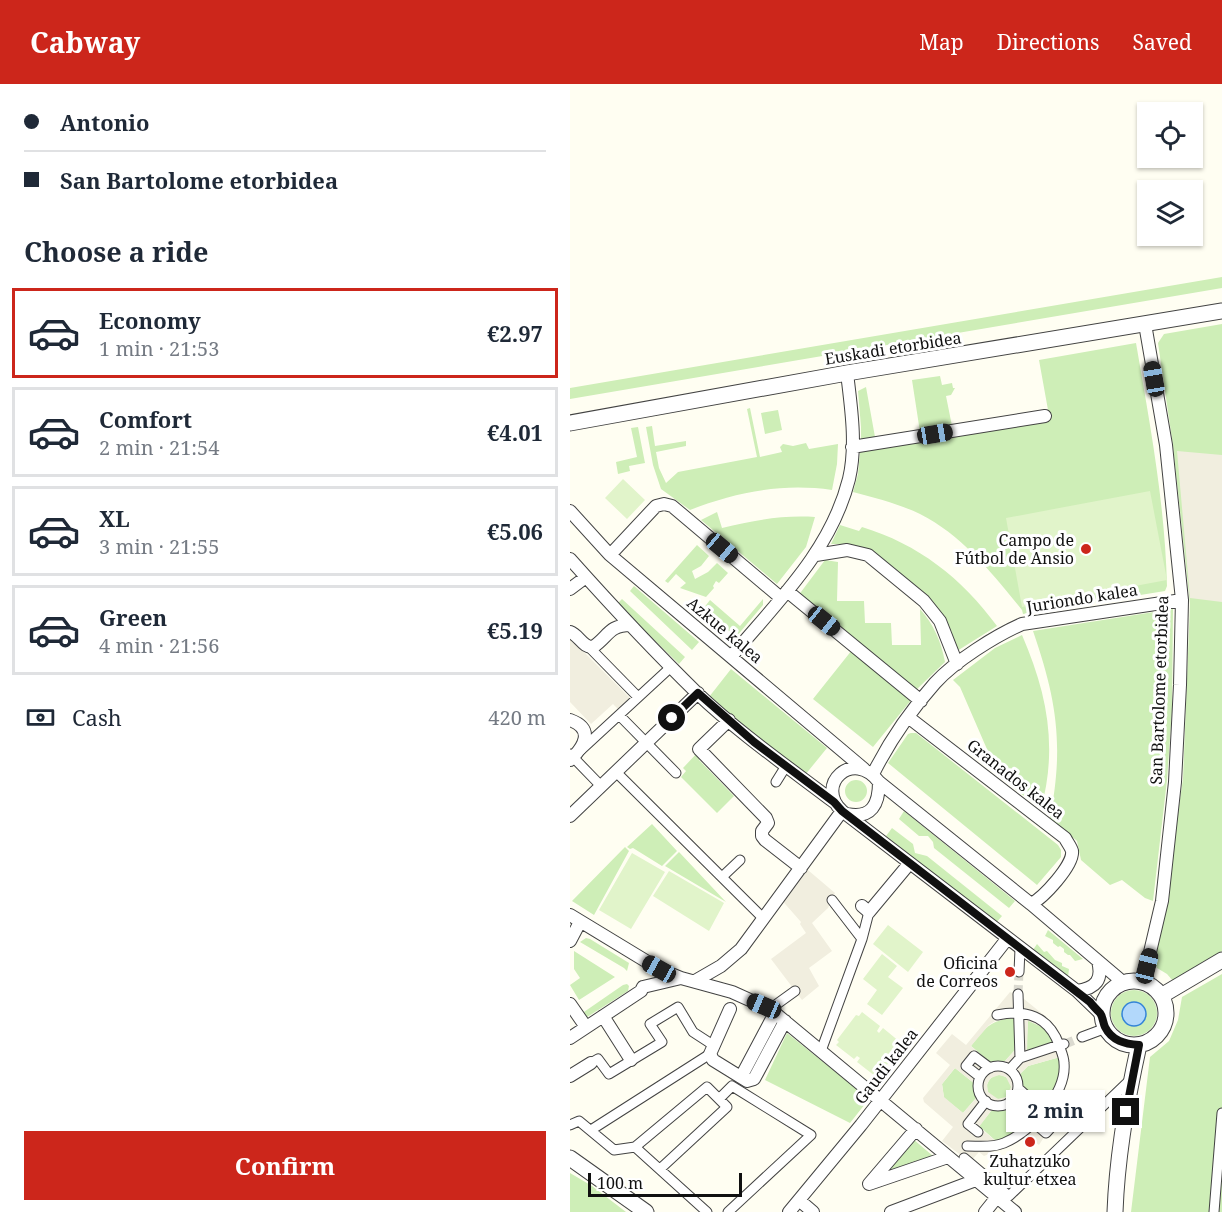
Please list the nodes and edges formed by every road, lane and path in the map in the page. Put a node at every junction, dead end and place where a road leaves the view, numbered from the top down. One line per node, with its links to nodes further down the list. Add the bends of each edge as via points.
1 (1222, 311): 2 (street, Euskadi etorbidea)
2 (1145, 324): 3 (street, Euskadi etorbidea); 14 (street, San Bartolome etorbidea, via 1166,445)
3 (847, 373): 5 (street, Euskadi etorbidea); 6 (street)
4 (1045, 416): 6 (street)
5 (570, 423)
6 (852, 447): 9 (street, via 844,495)
7 (570, 511): 8 (street, Azkue kalea)
8 (610, 555): 13 (street, via 656,506 664,504 672,506); 18 (street, Azkue kalea)
9 (816, 555): 13 (street); 19 (street, via 847,550 868,555 924,601 940,621)
10 (570, 560): 11 (street)
11 (586, 577): 12 (street); 15 (street)
12 (570, 589)
13 (784, 595): 18 (street); 23 (street)
14 (1182, 600): 19 (street, Juriondo kalea, via 1022,624); 58 (street, San Bartolome etorbidea, via 1175,782 1162,901 1146,969)
15 (630, 625): 17 (street, via 614,628); 20 (street)
16 (570, 632): 17 (street)
17 (589, 647): 22 (street)
18 (731, 657): 33 (street, Azkue kalea)
19 (957, 664): 23 (street, Juriondo kalea)
20 (671, 667): 21 (street); 22 (street)
21 (698, 693): 27 (street); 28 (street)
22 (638, 697): 24 (street)
23 (921, 701): 25 (street, Juriondo kalea)
24 (619, 715): 28 (street); 29 (street)
25 (909, 717): 33 (street, Juriondo kalea); 43 (street, Granados kalea, via 1065,838 1072,850 1067,866 1040,899)
26 (570, 720): 29 (street, via 584,731 585,739)
27 (729, 720): 30 (street); 40 (street, via 699,749 766,818 768,823 762,831 765,840)
28 (646, 743): 31 (street); 32 (street)
29 (574, 755): 35 (street)
30 (786, 766): 34 (street); 36 (street)
31 (616, 772): 35 (street); 41 (street)
32 (676, 773)
33 (872, 775): 36 (street, via 879,799 870,811 863,815); 36 (street, via 848,769 836,779 832,795); 43 (street, Azkue kalea)
34 (776, 782)
35 (601, 786): 37 (street)
36 (841, 809): 39 (street); 40 (street)
37 (570, 816)
38 (740, 860): 41 (street)
39 (909, 864): 44 (street); 48 (street)
40 (801, 868): 46 (street)
41 (722, 877): 46 (street)
42 (832, 900): 47 (street)
43 (1031, 904): 53 (street, Azkue kalea)
44 (866, 909): 47 (street)
45 (575, 918): 49 (street); 51 (street)
46 (764, 918): 56 (street, via 741,949)
47 (862, 939): 77 (street)
48 (1007, 939): 50 (street); 89 (street, Gaudi kalea)
49 (570, 941)
50 (1020, 949): 54 (street); 61 (street)
51 (639, 958): 55 (street); 59 (street, via 645,974)
52 (1222, 960): 63 (street)
53 (1098, 961): 57 (street, Azkue kalea); 61 (street, via 1101,970 1096,984)
54 (1019, 972)
55 (681, 978): 56 (street); 59 (street)
56 (695, 981): 67 (street, via 732,992)
57 (1124, 982): 58 (street); 70 (street, via 1107,995)
58 (1148, 984): 63 (street)
59 (643, 987): 69 (street)
60 (795, 991): 67 (street)
61 (1077, 991): 70 (street)
62 (1018, 994): 66 (street)
63 (1161, 996): 75 (street, via 1165,1006 1163,1026 1157,1035)
64 (570, 1004): 71 (street)
65 (730, 1010): 76 (street)
66 (1018, 1011): 68 (street); 74 (street, via 1043,1022); 78 (street)
67 (777, 1014): 77 (street); 86 (street, via 754,1079)
68 (998, 1015)
69 (603, 1016): 71 (street); 79 (street)
70 (1104, 1021): 72 (street); 75 (street, via 1118,1041)
71 (586, 1028): 73 (street)
72 (1082, 1037)
73 (570, 1038)
74 (1062, 1045): 78 (street); 92 (street, via 1064,1072 1056,1094)
75 (1139, 1045): 85 (street)
76 (711, 1050): 79 (street, via 693,1032 678,1007 650,1024 662,1042); 86 (street, via 713,1060); 97 (street)
77 (821, 1051): 89 (street)
78 (1020, 1058): 82 (street)
79 (631, 1060): 80 (street, via 609,1074 598,1059)
80 (591, 1063): 83 (street)
81 (990, 1068): 82 (street); 84 (street); 84 (street, via 974,1056 966,1066)
82 (1010, 1069): 87 (street)
83 (570, 1076)
84 (980, 1077): 90 (street, via 979,1090)
85 (1132, 1079): 100 (street); 118 (street)
86 (737, 1082): 88 (street); 113 (street, via 811,1135)
87 (1018, 1088): 91 (street); 92 (street)
88 (719, 1099): 102 (street, via 707,1087); 106 (street, via 727,1107)
89 (879, 1100): 96 (street); 109 (street, Gaudi kalea)
90 (986, 1101): 91 (street, via 998,1105); 99 (street, via 968,1124)
91 (1010, 1102): 94 (street)
92 (1043, 1111): 94 (street); 98 (street, via 1056,1122)
93 (1222, 1113): 119 (street)
94 (1034, 1122): 98 (street); 101 (street, via 1004,1143)
95 (570, 1125): 97 (street, via 579,1121)
96 (916, 1129): 103 (street); 103 (street, via 869,1184)
97 (591, 1131): 102 (street, via 614,1150)
98 (1048, 1131): 100 (street)
99 (978, 1132)
100 (1064, 1145): 105 (street, via 1010,1196)
101 (967, 1146)
102 (634, 1147): 106 (street)
103 (948, 1157): 107 (street)
104 (570, 1158): 111 (street)
105 (964, 1158)
106 (660, 1169): 112 (street)
107 (976, 1180): 108 (street); 110 (street)
108 (997, 1197): 116 (street); 117 (street)
109 (800, 1200): 114 (street, Gaudi kalea); 115 (street)
110 (899, 1210)
111 (646, 1212)
112 (707, 1212)
113 (728, 1212)
114 (789, 1212)
115 (813, 1212)
116 (985, 1212)
117 (1015, 1212)
118 (1115, 1212)
119 (1214, 1212)

